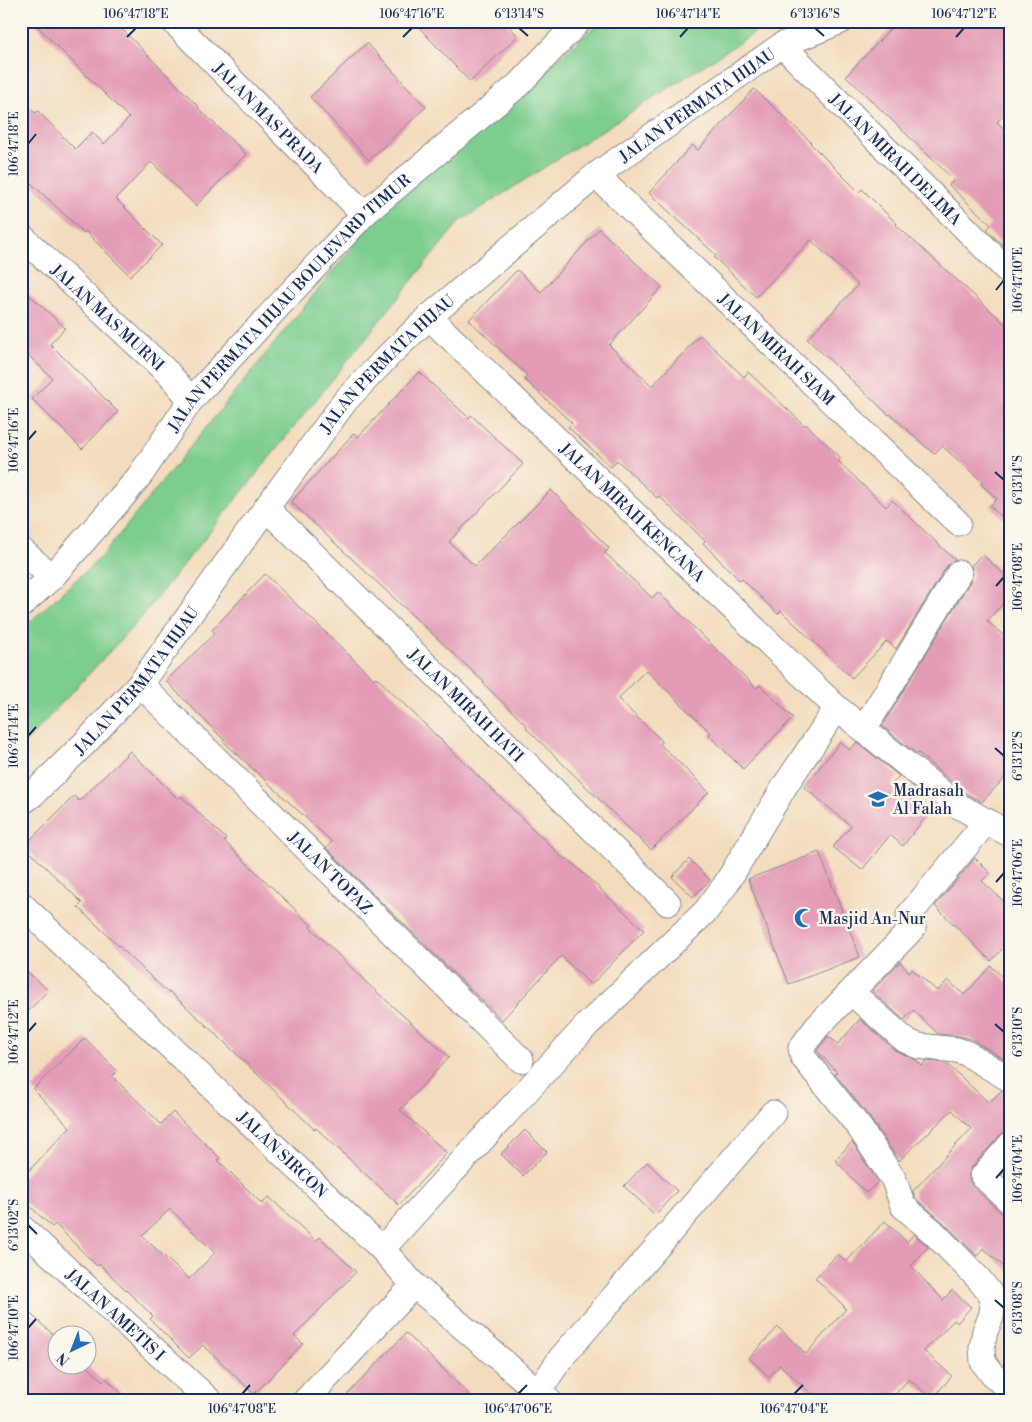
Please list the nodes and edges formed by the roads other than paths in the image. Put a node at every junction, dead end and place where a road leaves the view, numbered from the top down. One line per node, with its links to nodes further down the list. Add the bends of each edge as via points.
1 (173, 21): 6 (street, JALAN MAS PRADA)
2 (841, 21): 4 (street, JALAN PERMATA HIJAU)
3 (565, 26): 6 (street, JALAN PERMATA HIJAU BOULEVARD TIMUR, via 518,86)
4 (782, 45): 5 (street, JALAN PERMATA HIJAU); 8 (street, JALAN MIRAH DELIMA)
5 (596, 175): 9 (street, JALAN PERMATA HIJAU); 12 (street, JALAN MIRAH SIAM)
6 (364, 214): 10 (street, JALAN PERMATA HIJAU BOULEVARD TIMUR)
7 (21, 236): 10 (street, JALAN MAS MURNI, via 168,373)
8 (1011, 274)
9 (429, 317): 11 (street, JALAN PERMATA HIJAU, via 346,400); 18 (street, JALAN MIRAH KENCANA)
10 (191, 400): 15 (street, JALAN PERMATA HIJAU BOULEVARD TIMUR, via 141,474)
11 (266, 508): 17 (street, JALAN PERMATA HIJAU); 23 (street, JALAN MIRAH HATI)
12 (958, 523)
13 (21, 550): 15 (street)
14 (959, 573): 19 (street)
15 (52, 576): 16 (street, JALAN PERMATA HIJAU BOULEVARD TIMUR)
16 (21, 605)
17 (140, 684): 20 (street, JALAN PERMATA HIJAU, via 87,741); 26 (street, JALAN TOPAZ)
18 (837, 708): 19 (street, JALAN MIRAH KENCANA); 32 (street, via 706,911 587,1025)
19 (864, 729): 21 (street, JALAN MIRAH KENCANA, via 957,805)
20 (21, 803)
21 (987, 821): 22 (street, JALAN MIRAH KENCANA); 25 (street, via 909,915 913,928)
22 (1011, 835)
23 (668, 903)
24 (21, 904): 32 (street, JALAN SIRCON)
25 (851, 992): 27 (street, via 905,1040 918,1046 966,1053); 34 (street, via 801,1048 802,1057 874,1149 894,1180 903,1206 933,1232 988,1292 993,1306 982,1347 983,1362)
26 (521, 1060)
27 (1011, 1080)
28 (773, 1114): 35 (street, via 561,1358)
29 (1011, 1144): 30 (street, via 983,1176)
30 (1011, 1202)
31 (21, 1227): 36 (street, JALAN AMETIS I)
32 (382, 1249): 33 (street, JALAN SIRCON)
33 (414, 1284): 35 (street, JALAN SIRCON); 37 (street)
34 (1011, 1391)
35 (544, 1396)
36 (210, 1401)
37 (305, 1401)

